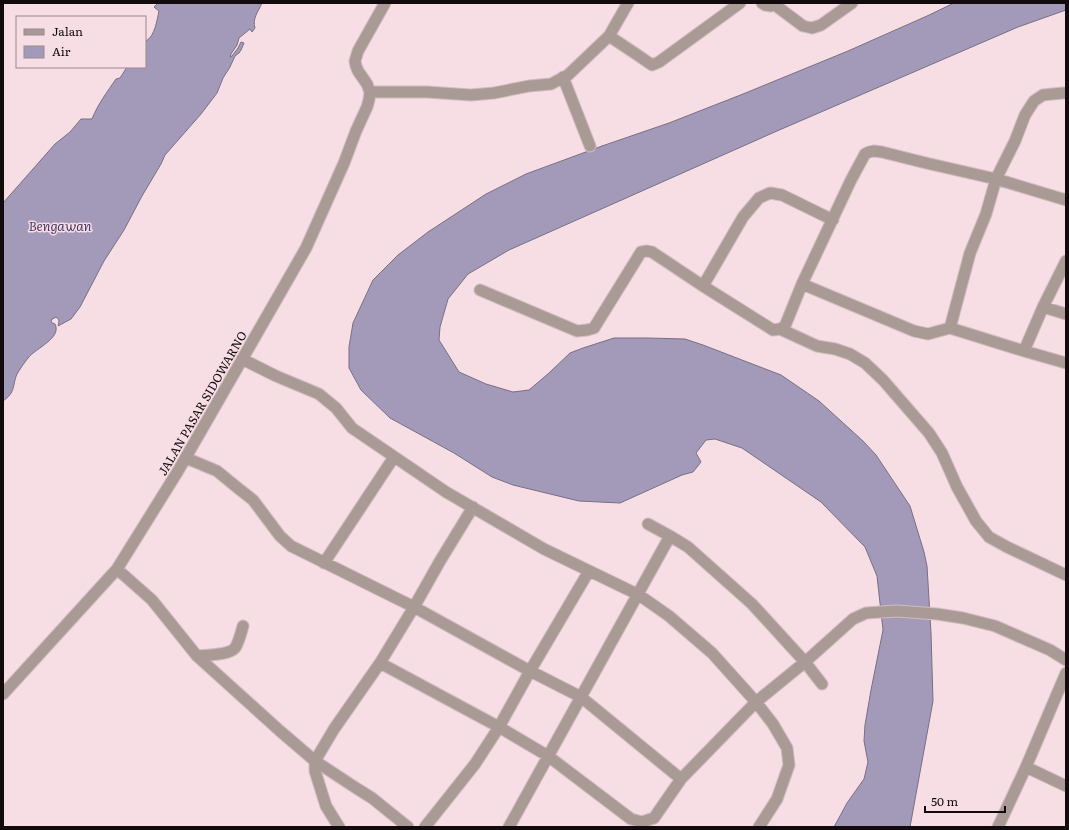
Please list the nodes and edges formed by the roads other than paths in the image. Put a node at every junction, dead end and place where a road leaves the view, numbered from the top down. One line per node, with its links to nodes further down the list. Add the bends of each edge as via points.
1 (385, 3): 9 (street, via 356,56 356,66)
2 (628, 3): 7 (street)
3 (740, 3): 7 (street, via 659,62 652,64)
4 (762, 3): 6 (street, via 771,6)
5 (852, 3): 6 (street, via 821,25 812,28 803,26)
6 (775, 4)
7 (609, 36): 8 (street)
8 (563, 77): 9 (street, via 551,84 471,95); 11 (street)
9 (370, 92): 24 (street, JALAN PASAR SIDOWARNO, via 370,100 306,248)
10 (1066, 93): 12 (street, via 1043,95 1034,101)
11 (590, 146)
12 (996, 179): 13 (street); 14 (street, via 882,152 869,152 865,154 851,180); 21 (street, via 986,214 970,253)
13 (1066, 200)
14 (833, 220): 16 (street); 17 (street, via 782,195 770,193 759,198 743,217)
15 (1066, 261): 19 (street)
16 (802, 284): 21 (street, via 914,331 928,334); 22 (street, via 786,326)
17 (703, 286): 18 (street, via 652,252 641,252 594,328 577,331); 22 (street, via 773,330)
18 (480, 290)
19 (1043, 307): 20 (street); 23 (street)
20 (1066, 314)
21 (950, 328): 23 (street)
22 (780, 329): 34 (street, via 817,346 850,354 865,363 929,433 942,453 976,521 989,537)
23 (1024, 351): 25 (street)
24 (242, 359): 26 (street, via 320,394 336,408 352,428); 27 (street, JALAN PASAR SIDOWARNO)
25 (1066, 363)
26 (394, 457): 28 (street); 31 (street)
27 (186, 458): 31 (street, via 217,471 253,500 280,536 291,546); 32 (street, JALAN PASAR SIDOWARNO)
28 (473, 507): 33 (street, via 544,549); 36 (street)
29 (648, 524): 30 (street)
30 (670, 536): 35 (street); 40 (street, via 688,547 752,604)
31 (324, 563): 36 (street)
32 (117, 569): 38 (street, via 152,600); 45 (street, JALAN PASAR SIDOWARNO)
33 (589, 571): 35 (street); 42 (street)
34 (1066, 575)
35 (638, 594): 46 (street); 47 (street, via 669,616 712,653)
36 (414, 608): 41 (street); 42 (street)
37 (243, 626): 38 (street, via 232,650)
38 (197, 656): 50 (street)
39 (1066, 660): 40 (street, via 1050,650 995,626 937,614 897,611 866,614 852,619)
40 (805, 662): 44 (street); 47 (street)
41 (380, 663): 48 (street); 50 (street)
42 (530, 671): 46 (street); 48 (street)
43 (1066, 673): 51 (street)
44 (822, 684)
45 (3, 694)
46 (581, 697): 49 (street); 52 (street)
47 (756, 702): 52 (street); 58 (street, via 787,748 789,765 777,799)
48 (499, 728): 49 (street); 56 (street, via 475,764)
49 (548, 756): 52 (street, via 631,819 642,822 654,818); 57 (street)
50 (315, 761): 54 (street, via 315,771 326,806); 55 (street, via 372,798)
51 (1026, 767): 53 (street); 59 (street)
52 (681, 779)
53 (1066, 786)
54 (339, 827)
55 (408, 827)
56 (425, 827)
57 (509, 827)
58 (759, 827)
59 (998, 827)

